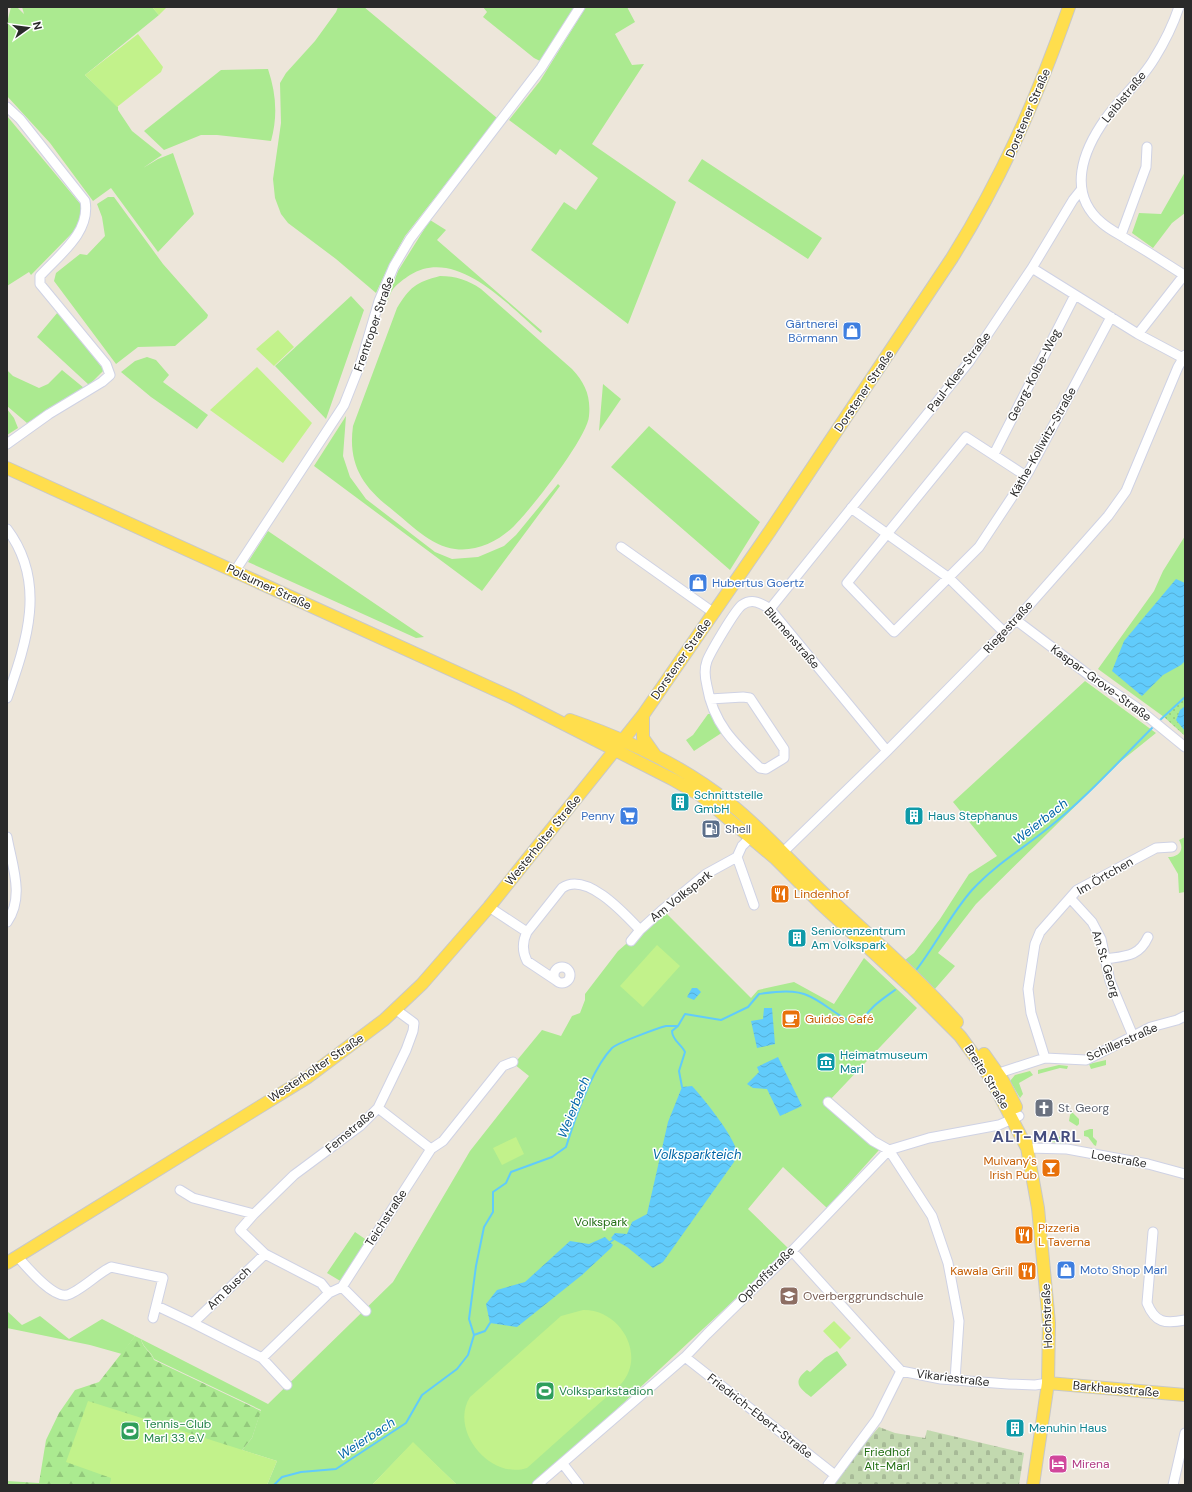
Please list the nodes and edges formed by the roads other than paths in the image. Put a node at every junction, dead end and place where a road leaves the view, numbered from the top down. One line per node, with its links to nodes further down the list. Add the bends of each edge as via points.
1 (580, 7): 22 (street, Frentroper Straße, via 541,68 410,239 394,266 379,301 344,405)
2 (1069, 7): 25 (main road, Dorstener Straße, via 1025,123 973,225)
3 (1179, 7): 6 (street, Leiblstraße, via 1154,59 1095,135 1080,172)
4 (7, 107): 14 (street, via 20,119 85,201 85,221 77,235 40,276 40,284 106,364 110,375)
5 (1147, 147): 7 (street, via 1146,167)
6 (1081, 190): 7 (street, Leiblstraße, via 1094,215 1102,224); 8 (street, via 1072,200)
7 (1121, 235): 9 (street, Leiblstraße)
8 (1032, 268): 10 (street); 18 (street, Paul-Klee-Straße, via 969,362)
9 (1185, 275): 12 (street)
10 (1075, 295): 11 (street); 15 (street, Georg-Kolbe-Weg)
11 (1111, 317): 12 (street); 17 (street, Käthe-Kollwitz-Straße)
12 (1138, 334): 13 (street)
13 (1184, 357): 26 (street, Riegestraße, via 1126,491 1108,516)
14 (7, 444)
15 (994, 454): 17 (street); 20 (street, via 966,437)
16 (7, 468): 22 (main road, Polsumer Straße)
17 (1026, 476): 23 (street, Käthe-Kollwitz-Straße, via 979,547)
18 (851, 508): 20 (street); 24 (street, Paul-Klee-Straße)
19 (7, 529): 28 (street, via 25,560 30,590 29,618 22,651)
20 (888, 534): 23 (street); 23 (street, Käthe-Kollwitz-Straße, via 847,583 894,632)
21 (621, 547): 25 (street)
22 (236, 571): 31 (main road, Polsumer Straße, via 531,707 589,726)
23 (949, 578): 27 (street)
24 (770, 609): 29 (street, Blumenstraße, via 752,601 743,604 736,612 707,661 705,673); 33 (street, Blumenstraße)
25 (714, 613): 30 (main road, Dorstener Straße)
26 (1016, 620): 27 (street, Riegestraße); 32 (street, Kaspar-Grove-Straße, via 1152,719)
27 (1004, 632): 33 (street, Riegestraße)
28 (7, 698)
29 (710, 699): 29 (street, Blumenstraße, via 750,698 784,749 784,758 766,769 760,768 726,733 716,717)
30 (643, 715): 31 (main road, Dorstener Straße); 34 (main road, via 643,738)
31 (618, 746): 34 (main road, Breite Straße); 35 (main road, Breite Straße, via 700,795); 42 (main road, Westerholter Straße)
32 (1185, 747)
33 (887, 751): 38 (street, Riegestraße)
34 (658, 758): 35 (main road, Breite Straße, via 707,786 729,803)
35 (754, 833): 38 (main road, Breite Straße); 39 (street, Am Volkspark, via 742,846)
36 (7, 837): 43 (street, via 16,897 15,907)
37 (1172, 847): 40 (street, Im Örtchen, via 1156,848 1077,890)
38 (779, 856): 55 (main road, Breite Straße, via 825,908 947,1023)
39 (737, 857): 41 (street); 44 (street, Am Volkspark, via 706,874)
40 (1070, 898): 48 (street, An St. Georg, via 1092,922 1101,939); 53 (street, Im Örtchen, via 1040,932 1030,967 1028,989)
41 (754, 905)
42 (489, 907): 45 (street); 50 (main road, Westerholter Straße, via 443,961)
43 (7, 922)
44 (640, 930): 45 (street, via 604,895 575,882 562,888); 47 (street, Am Volkspark)
45 (527, 932): 49 (street, via 523,940 527,961)
46 (1148, 937): 48 (street, via 1144,947 1132,954)
47 (631, 941)
48 (1105, 959): 52 (street, An St. Georg, via 1115,995)
49 (557, 981)
50 (395, 1009): 57 (street, Femstraße, via 414,1023 415,1027); 68 (main road, Westerholter Straße, via 353,1045 308,1077)
51 (1185, 1016): 52 (street, Schillerstraße)
52 (1133, 1036): 53 (street, Schillerstraße, via 1086,1060)
53 (1045, 1058): 55 (street, Schillerstraße)
54 (513, 1062): 60 (street, Teichstraße, via 503,1066 444,1141)
55 (993, 1075): 58 (main road, Breite Straße)
56 (828, 1102): 61 (street, via 873,1141)
57 (378, 1108): 60 (street); 64 (street, Femstraße, via 360,1126 294,1175)
58 (1016, 1117): 59 (main road, Breite Straße); 61 (street, Ophoffstraße, via 999,1125 929,1138)
59 (1027, 1148): 62 (street, Loestraße, via 1066,1150 1148,1164); 80 (main road, Hochstraße, via 1038,1208 1048,1296)
60 (431, 1149): 69 (street, Teichstraße)
61 (889, 1150): 66 (street, Ophoffstraße); 79 (street, via 932,1216 948,1263 959,1321)
62 (1185, 1174)
63 (180, 1190): 64 (street, via 193,1198)
64 (254, 1214): 67 (street, Femstraße, via 240,1230)
65 (1153, 1232): 74 (street, via 1147,1303 1156,1318 1162,1321 1168,1323)
66 (792, 1251): 77 (street, Ophoffstraße); 78 (street, Vikariestraße)
67 (265, 1254): 70 (street, via 320,1283); 75 (street, Am Busch)
68 (12, 1260): 71 (street, via 58,1294 67,1295 111,1267 163,1278)
69 (342, 1287): 70 (street); 72 (street)
70 (330, 1293): 76 (street)
71 (157, 1306): 73 (street); 75 (street)
72 (366, 1311)
73 (153, 1318)
74 (1185, 1320)
75 (193, 1323): 76 (street)
76 (262, 1358): 81 (street)
77 (685, 1358): 84 (street, Ophoffstraße); 85 (street, Friedrich-Ebert-Straße)
78 (901, 1371): 79 (street, Vikariestraße); 85 (street, via 877,1419)
79 (955, 1380): 80 (street, Vikariestraße)
80 (1048, 1383): 82 (main road, Barkhausstraße); 89 (main road, Hochstraße)
81 (287, 1385)
82 (1185, 1395)
83 (1185, 1433): 90 (street)
84 (563, 1464): 86 (street, Ophoffstraße); 87 (street)
85 (835, 1475): 88 (street)
86 (537, 1485)
87 (579, 1485)
88 (828, 1485)
89 (1033, 1485)
90 (1174, 1485)

